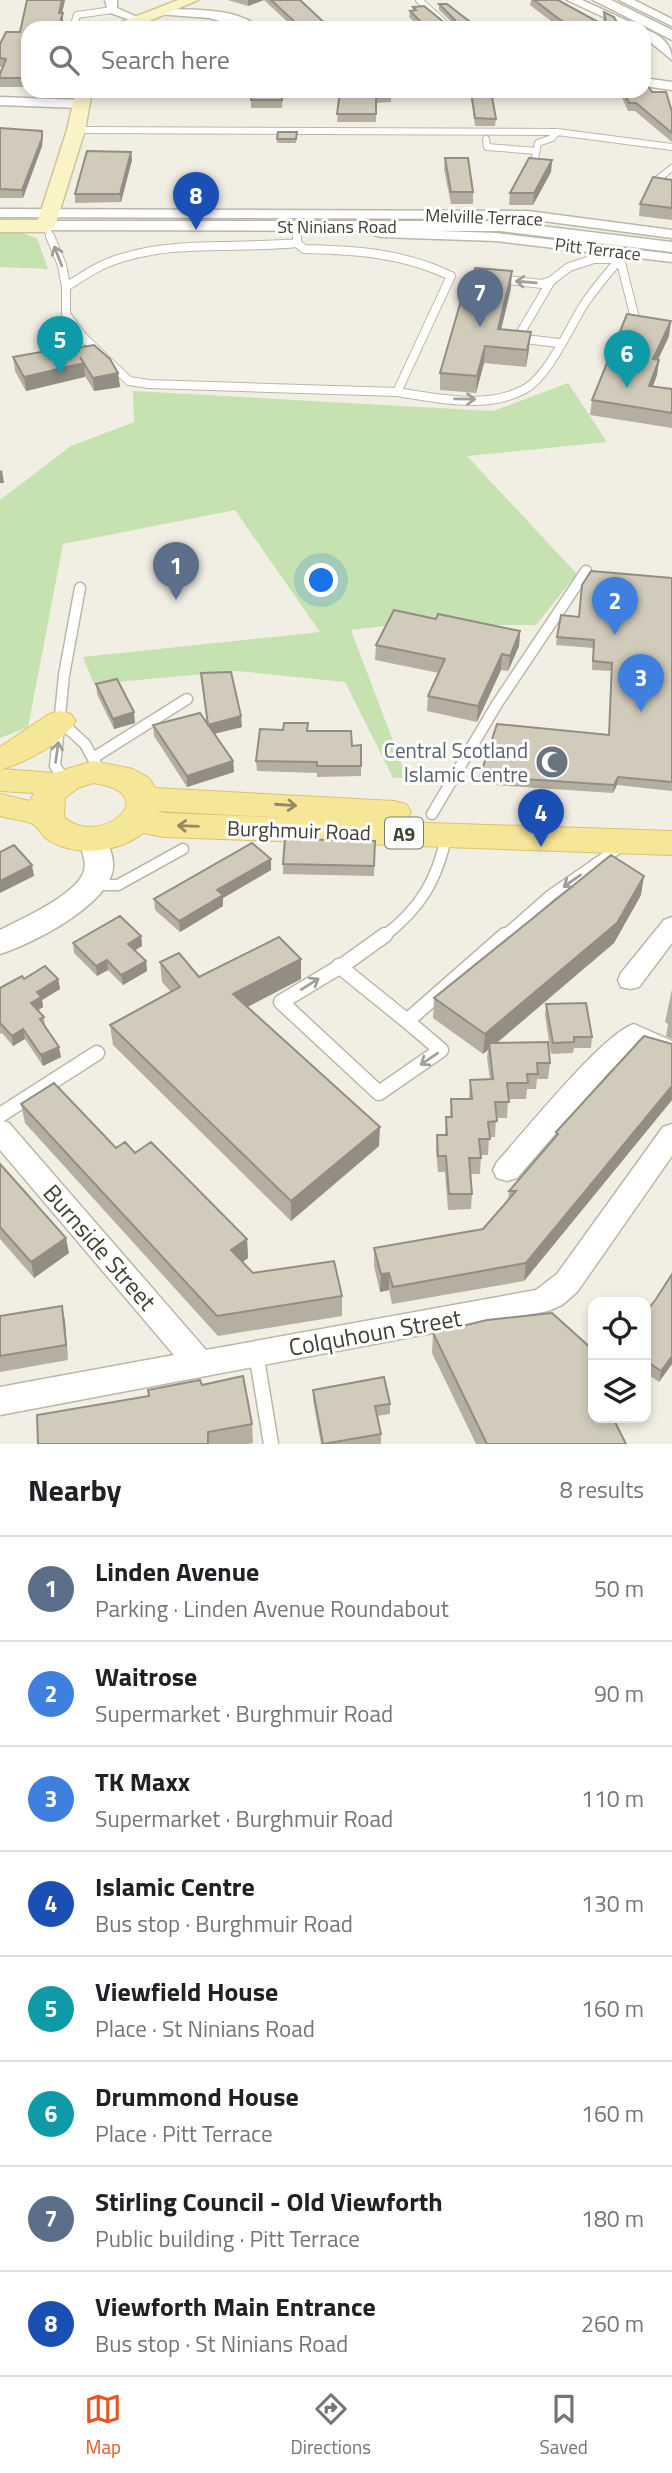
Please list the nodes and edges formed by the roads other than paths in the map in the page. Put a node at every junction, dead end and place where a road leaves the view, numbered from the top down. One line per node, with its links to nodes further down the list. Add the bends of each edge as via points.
1 (191, 0): 7 (main road)
2 (419, 0): 11 (lane)
3 (573, 0): 12 (street)
4 (625, 0): 14 (street)
5 (606, 1): 13 (street)
6 (112, 5): 8 (street); 9 (lane, via 77,15)
7 (161, 12): 8 (main road); 10 (street)
8 (138, 20)
9 (75, 21)
10 (241, 21)
11 (442, 21)
12 (621, 21)
13 (644, 21)
14 (672, 23)
15 (651, 25): 16 (street)
16 (672, 36)
17 (651, 37): 18 (street)
18 (672, 56)
19 (651, 83): 20 (street)
20 (672, 86)
21 (72, 98): 23 (street)
22 (83, 98): 24 (main road)
23 (4, 104)
24 (76, 130): 25 (lane); 31 (main road)
25 (557, 132): 26 (lane, via 538,143 536,154 487,147); 27 (lane)
26 (486, 139)
27 (672, 147)
28 (672, 168): 29 (lane)
29 (658, 179)
30 (0, 213): 31 (street, Melville Terrace)
31 (48, 219): 32 (main road, St Ninians Road); 34 (street, St Ninians Road); 35 (street, Melville Terrace, via 528,215); 43 (lane, one-way to 31)
32 (0, 226)
33 (357, 226): 34 (street, St Ninians Road); 36 (street, St Ninians Road, via 500,226); 38 (street, Pitt Terrace, via 381,233 496,237)
34 (297, 234): 39 (lane, via 304,249 382,252); 43 (lane, via 266,248 169,247 125,255 82,274)
35 (672, 234)
36 (672, 247)
37 (620, 258): 42 (lane, via 594,259 569,267); 44 (lane); 45 (lane)
38 (672, 258)
39 (452, 276): 40 (lane); 46 (lane)
40 (464, 277)
41 (490, 278): 42 (lane, one-way to 41)
42 (551, 281): 45 (lane, via 521,332 525,339)
43 (66, 287): 46 (lane, via 66,314 129,381)
44 (636, 322)
45 (559, 343): 46 (lane, one-way to 45, via 442,399 504,396 527,388)
46 (397, 392)
47 (586, 571): 59 (lane, via 496,704)
48 (80, 588): 50 (lane)
49 (187, 699): 52 (lane)
50 (60, 721): 51 (main road, via 21,750); 52 (lane, via 85,744); 54 (lane, one-way to 50, via 55,766)
51 (0, 759)
52 (97, 765): 54 (main road); 56 (main road, via 133,781)
53 (0, 780): 54 (main road)
54 (62, 782): 57 (main road, via 49,794)
55 (0, 805): 57 (main road)
56 (140, 810): 59 (main road, Burghmuir Road / A9, via 164,825); 60 (main road, via 125,830)
57 (45, 816): 60 (main road, via 62,833)
58 (672, 822): 59 (main road, Burghmuir Road / A9)
59 (440, 824): 61 (main road, Burghmuir Road / A9); 67 (lane, via 436,875 409,915)
60 (92, 839): 64 (street, via 98,872)
61 (628, 841): 62 (main road, Burghmuir Road / A9); 69 (lane, one-way to 69, via 551,895)
62 (672, 843)
63 (183, 849): 64 (lane, via 118,885)
64 (89, 884): 66 (street, via 80,898)
65 (672, 926): 68 (street)
66 (0, 943)
67 (339, 966): 69 (lane); 69 (lane, one-way to 67, via 441,1050 379,1093 281,1002)
68 (631, 980)
69 (407, 1021)
70 (672, 1052): 75 (street, via 634,1034 600,1065)
71 (97, 1053): 72 (lane)
72 (0, 1115)
73 (0, 1131): 77 (street, Burnside Street)
74 (672, 1135): 76 (street, Colquhoun Street, via 567,1283 552,1296)
75 (507, 1170)
76 (256, 1353): 77 (street, Colquhoun Street); 79 (lane)
77 (200, 1364): 78 (street, Colquhoun Street)
78 (0, 1401)
79 (271, 1444)

